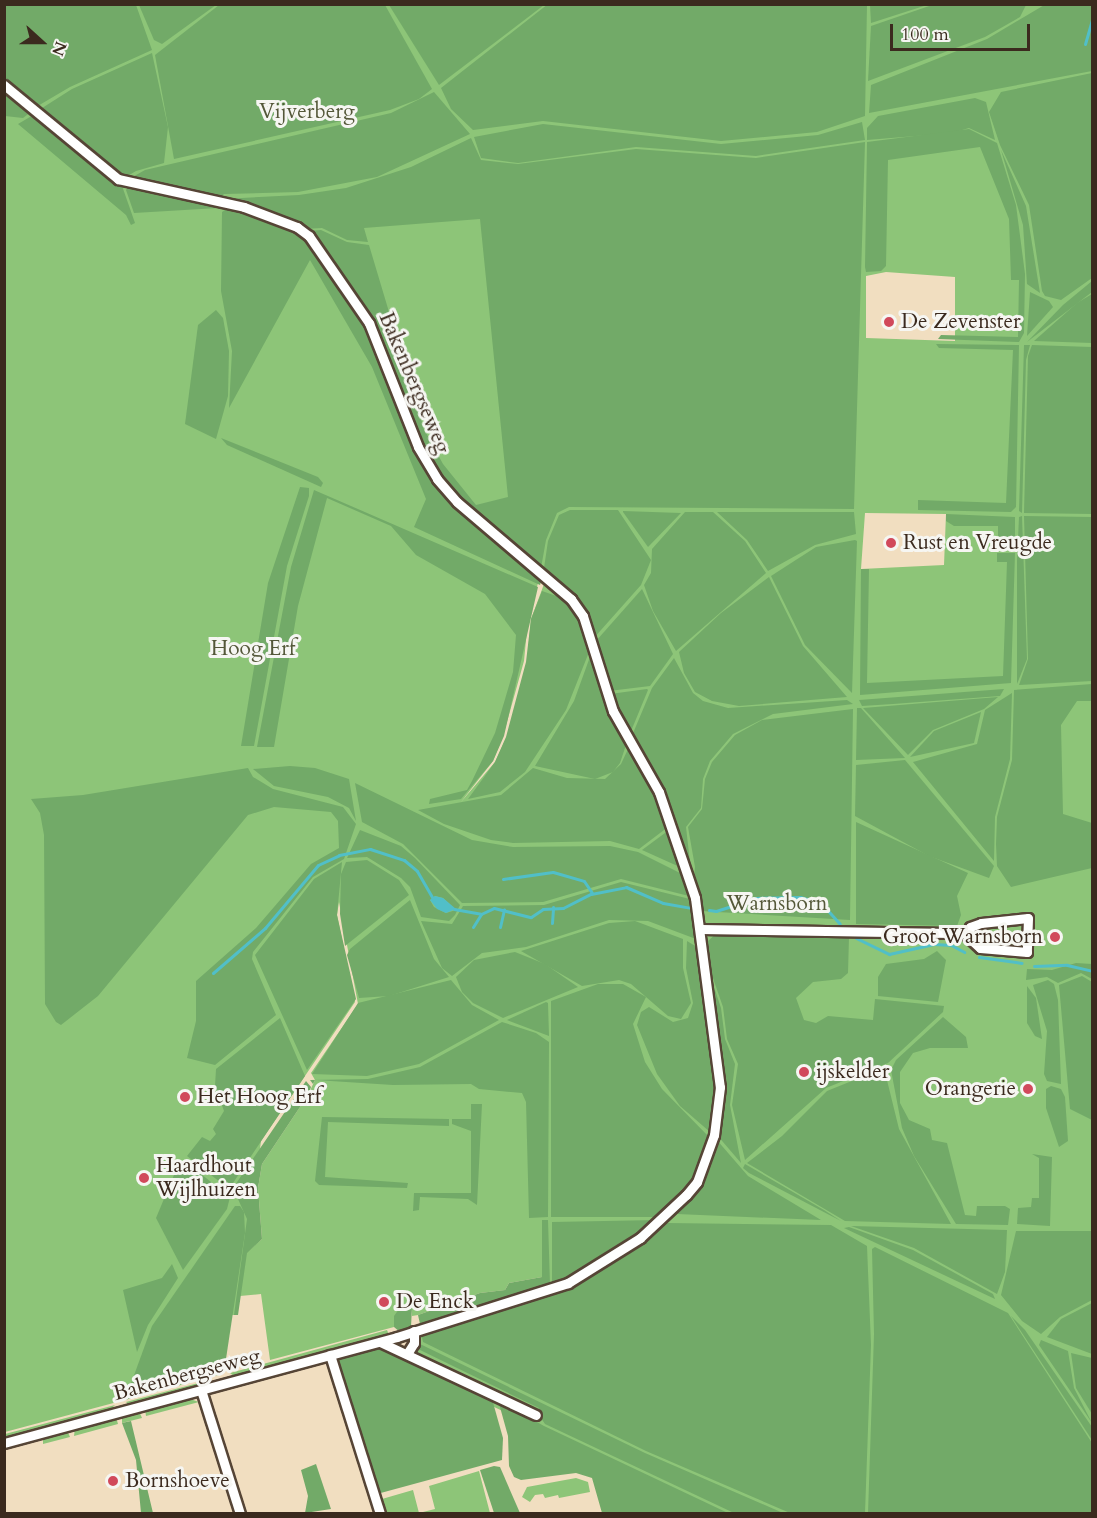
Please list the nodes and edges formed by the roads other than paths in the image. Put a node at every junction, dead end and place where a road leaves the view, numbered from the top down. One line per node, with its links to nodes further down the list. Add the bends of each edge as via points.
1 (4, 85): 2 (street, Bakenbergseweg, via 118,179 244,207 297,227 319,247 369,323 418,447 437,479 466,510 571,599 583,616 613,711 667,812)
2 (702, 929): 3 (street); 4 (street, Bakenbergseweg, via 701,960 720,1088 714,1135 697,1182 665,1218 585,1273 508,1304)
3 (968, 933): 3 (street, via 970,927 981,922 1028,918 1027,952 974,946)
4 (414, 1331): 5 (street, Bakenbergseweg); 6 (street, via 414,1343)
5 (379, 1342): 6 (street); 7 (street, Bakenbergseweg)
6 (407, 1354): 9 (street)
7 (330, 1355): 8 (street, Bakenbergseweg); 12 (street)
8 (201, 1390): 10 (street, Bakenbergseweg); 11 (street)
9 (536, 1415)
10 (4, 1443)
11 (240, 1514)
12 (380, 1514)

